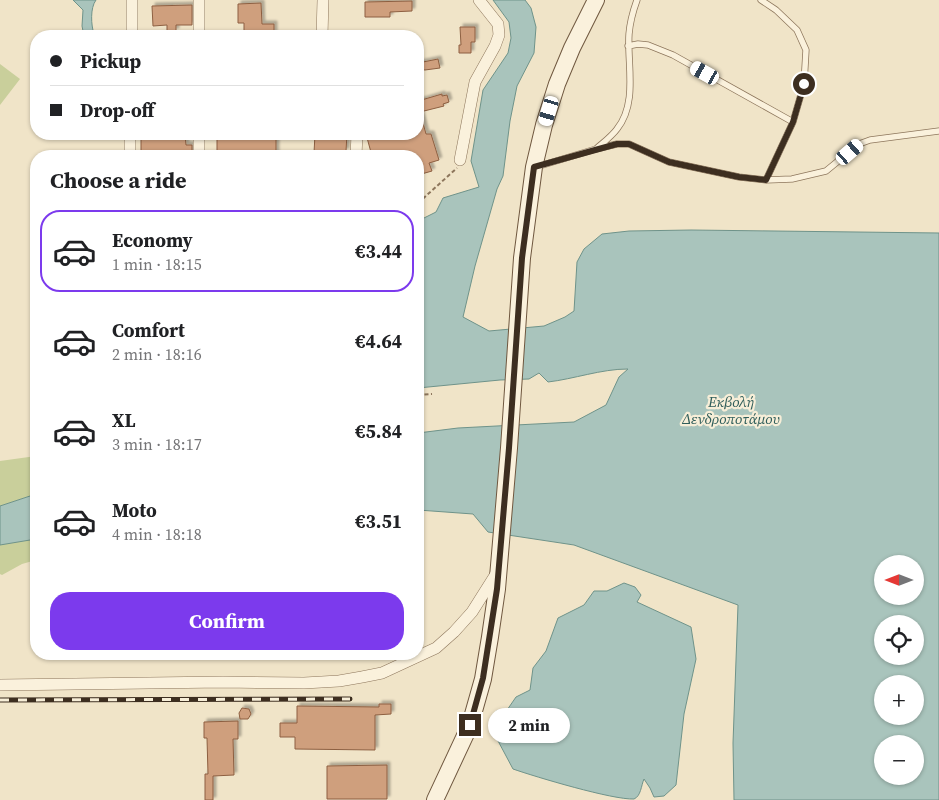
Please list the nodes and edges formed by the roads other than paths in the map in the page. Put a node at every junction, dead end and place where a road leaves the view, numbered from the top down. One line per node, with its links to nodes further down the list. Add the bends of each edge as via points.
1 (132, 0): 8 (street)
2 (199, 0): 9 (street)
3 (323, 0): 10 (street)
4 (480, 0): 15 (street, via 498,24 499,35 475,82)
5 (596, 0): 16 (street, via 557,84)
6 (637, 0): 11 (lane)
7 (761, 0): 12 (lane, via 797,30 806,50 804,84)
8 (132, 30)
9 (199, 30)
10 (322, 30)
11 (628, 46): 12 (lane, via 643,44 673,55); 14 (lane, via 630,84 624,117 617,129)
12 (793, 122): 17 (lane)
13 (939, 131): 17 (lane, via 870,140 859,144 826,171 792,179)
14 (596, 149): 16 (lane); 17 (lane, via 629,144 669,162)
15 (460, 160)
16 (534, 167): 18 (street, via 522,258)
17 (766, 180)
18 (499, 571): 19 (street, via 472,612 454,632 436,648); 22 (street, via 483,678 470,725)
19 (424, 653)
20 (409, 660): 21 (street, via 382,672 339,682)
21 (0, 685)
22 (435, 800)

